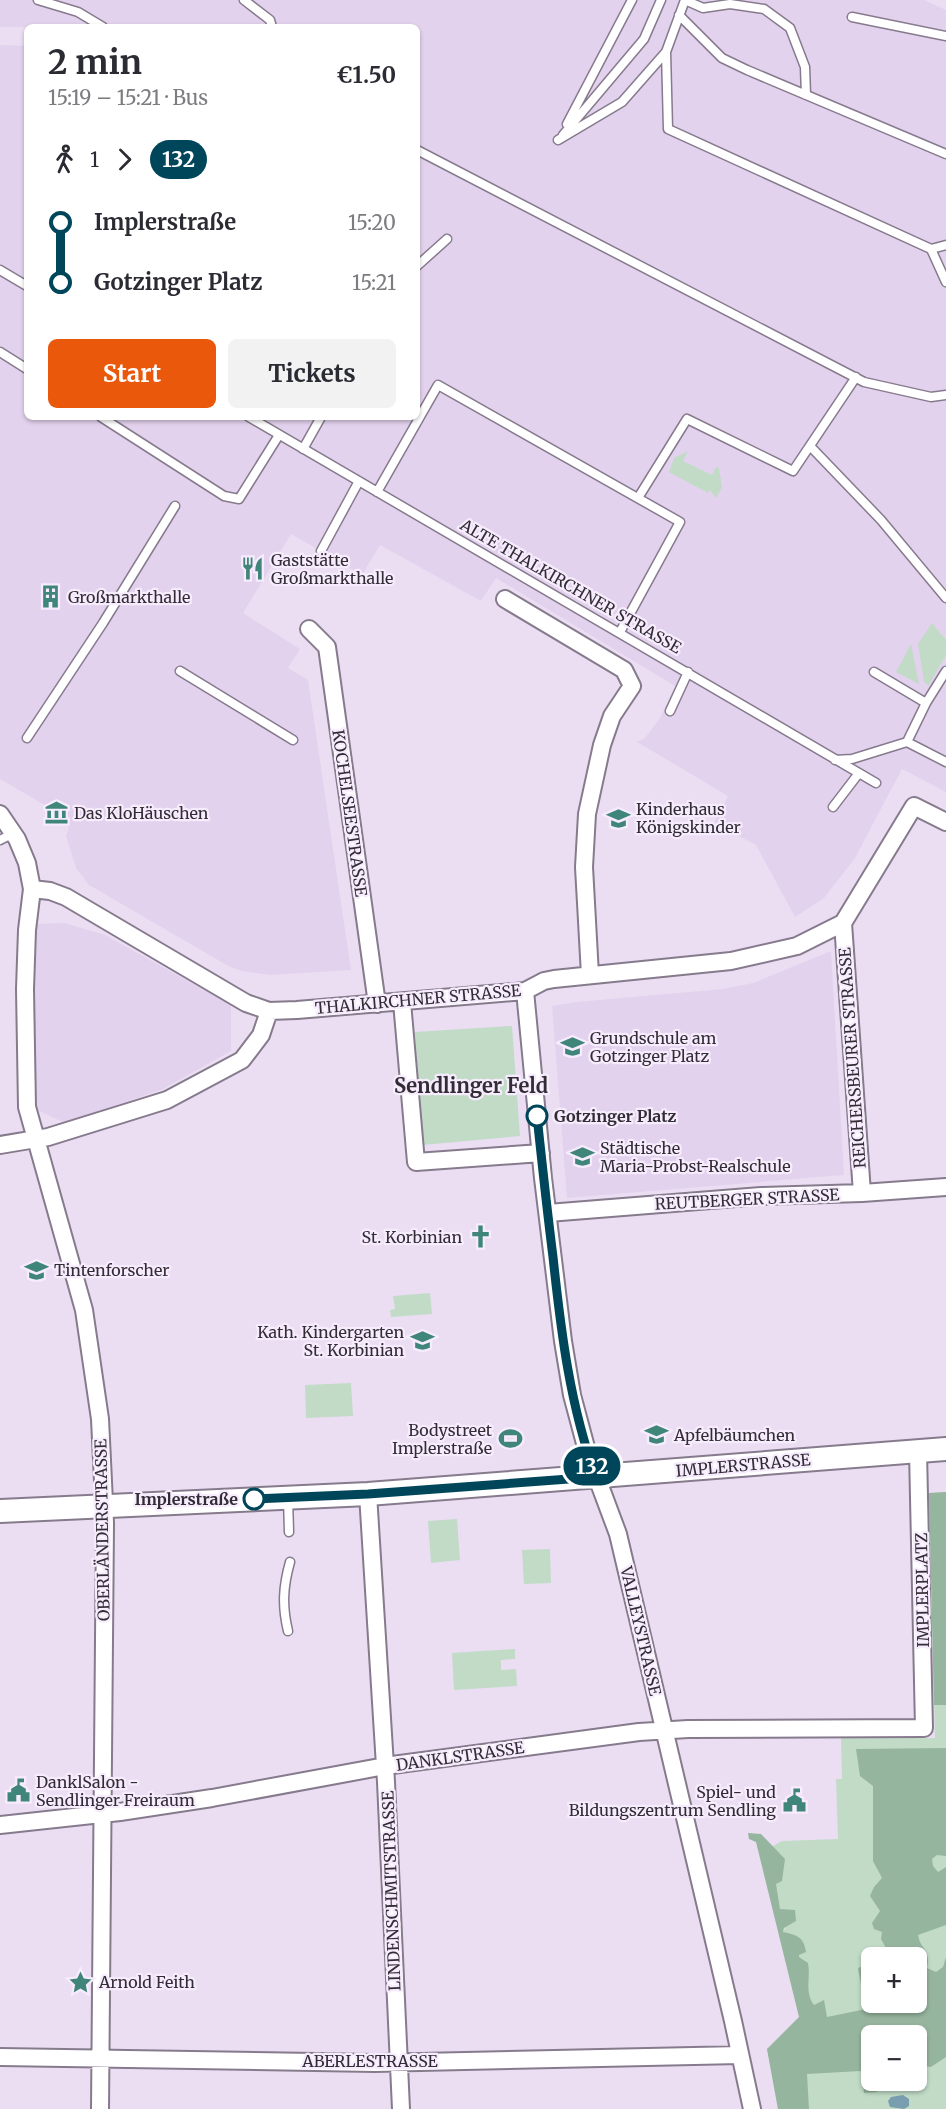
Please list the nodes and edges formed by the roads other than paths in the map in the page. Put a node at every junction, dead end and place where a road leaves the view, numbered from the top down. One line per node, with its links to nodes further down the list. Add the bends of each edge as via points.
1 (38, 0): 8 (lane, via 78,12)
2 (244, 0): 9 (lane)
3 (632, 0): 13 (lane)
4 (661, 0): 13 (lane, via 644,39)
5 (685, 0): 6 (lane); 12 (lane, via 703,8 730,4 764,9 789,28 805,67)
6 (679, 15): 11 (lane); 12 (lane, via 722,58)
7 (852, 17): 10 (lane)
8 (98, 24)
9 (271, 24)
10 (946, 36)
11 (666, 52): 13 (lane, via 622,102); 18 (lane, via 668,129)
12 (807, 96): 15 (lane)
13 (558, 140)
14 (420, 152): 25 (lane)
15 (946, 154)
16 (447, 239): 19 (lane)
17 (946, 245): 18 (lane)
18 (932, 249): 21 (lane)
19 (420, 263)
20 (0, 270): 22 (lane)
21 (946, 282)
22 (24, 284)
23 (0, 352): 24 (lane)
24 (24, 367)
25 (856, 377): 26 (lane, via 931,397); 33 (lane)
26 (946, 394)
27 (420, 417): 37 (lane, via 438,385)
28 (106, 420): 32 (lane, via 224,496 239,499)
29 (254, 420): 32 (lane, ALTE THALKIRCHNER STRASSE)
30 (319, 420): 34 (lane)
31 (418, 420): 36 (lane)
32 (279, 435): 34 (lane, ALTE THALKIRCHNER STRASSE)
33 (810, 446): 37 (lane, via 793,471 687,419); 40 (lane, via 881,520)
34 (303, 449): 35 (lane, ALTE THALKIRCHNER STRASSE)
35 (359, 481): 36 (lane, ALTE THALKIRCHNER STRASSE); 39 (lane)
36 (378, 492): 43 (lane, ALTE THALKIRCHNER STRASSE)
37 (638, 498): 43 (lane, via 680,522)
38 (175, 506): 50 (lane)
39 (321, 551)
40 (946, 598)
41 (505, 599): 63 (street, via 624,670 632,686 612,716 587,814 584,867)
42 (309, 628): 66 (street, KOCHELSEESTRASSE, via 327,647)
43 (620, 632): 46 (lane, ALTE THALKIRCHNER STRASSE)
44 (946, 670): 48 (lane)
45 (180, 671): 51 (lane)
46 (687, 672): 49 (lane); 53 (lane, ALTE THALKIRCHNER STRASSE)
47 (874, 672): 48 (lane)
48 (926, 703): 52 (lane)
49 (670, 711)
50 (27, 738)
51 (292, 740)
52 (907, 742): 53 (lane, via 852,759); 54 (lane)
53 (835, 760): 55 (lane, ALTE THALKIRCHNER STRASSE)
54 (946, 762)
55 (859, 773): 56 (lane, ALTE THALKIRCHNER STRASSE); 57 (lane)
56 (876, 783)
57 (832, 807)
58 (0, 814): 60 (street)
59 (946, 822): 62 (street, via 914,806)
60 (7, 837): 61 (street, via 27,863)
61 (32, 889): 67 (street, THALKIRCHNER STRASSE, via 66,897 246,1003); 68 (street, OBERLÄNDERSTRASSE, via 27,930 25,1067 27,1107)
62 (843, 923): 63 (street, THALKIRCHNER STRASSE, via 797,946 754,957); 72 (street, REICHERSBEURER STRASSE)
63 (590, 975): 64 (street, THALKIRCHNER STRASSE, via 544,981)
64 (525, 991): 65 (street, THALKIRCHNER STRASSE); 70 (street)
65 (402, 1002): 66 (street, THALKIRCHNER STRASSE); 70 (street, via 416,1162)
66 (377, 1004): 67 (street, THALKIRCHNER STRASSE)
67 (269, 1011): 68 (street, via 261,1035 242,1060 166,1100)
68 (36, 1140): 69 (street); 80 (street, OBERLÄNDERSTRASSE, via 84,1310 100,1419)
69 (0, 1145)
70 (541, 1153): 73 (street, VALLEYSTRASSE)
71 (946, 1187): 72 (street, REUTBERGER STRASSE)
72 (862, 1193): 73 (street, REUTBERGER STRASSE, via 761,1196)
73 (548, 1213): 76 (street, VALLEYSTRASSE, via 572,1395)
74 (946, 1449): 75 (main road, IMPLERSTRASSE)
75 (918, 1451): 76 (main road, IMPLERSTRASSE); 84 (street, IMPLERPLATZ)
76 (596, 1477): 77 (main road, IMPLERSTRASSE); 85 (street, VALLEYSTRASSE, via 616,1527)
77 (368, 1494): 78 (main road, IMPLERSTRASSE); 86 (street, LINDENSCHMITSTRASSE)
78 (288, 1497): 80 (main road, IMPLERSTRASSE); 81 (lane)
79 (0, 1511): 80 (main road, IMPLERSTRASSE)
80 (105, 1514): 87 (street, OBERLÄNDERSTRASSE)
81 (289, 1532)
82 (290, 1562): 83 (lane, via 283,1597)
83 (288, 1631)
84 (924, 1728): 85 (street, DANKLSTRASSE)
85 (663, 1730): 86 (street, DANKLSTRASSE); 89 (street, VALLEYSTRASSE)
86 (385, 1766): 87 (street, DANKLSTRASSE); 92 (street, LINDENSCHMITSTRASSE)
87 (102, 1814): 88 (street, DANKLSTRASSE); 91 (street, OBERLÄNDERSTRASSE)
88 (0, 1825)
89 (740, 2055): 92 (street, ABERLESTRASSE); 95 (street, VALLEYSTRASSE)
90 (0, 2057): 91 (street, ABERLESTRASSE)
91 (100, 2058): 92 (street, ABERLESTRASSE); 93 (street, OBERLÄNDERSTRASSE)
92 (399, 2062): 94 (street, LINDENSCHMITSTRASSE)
93 (100, 2109)
94 (401, 2109)
95 (752, 2109)

